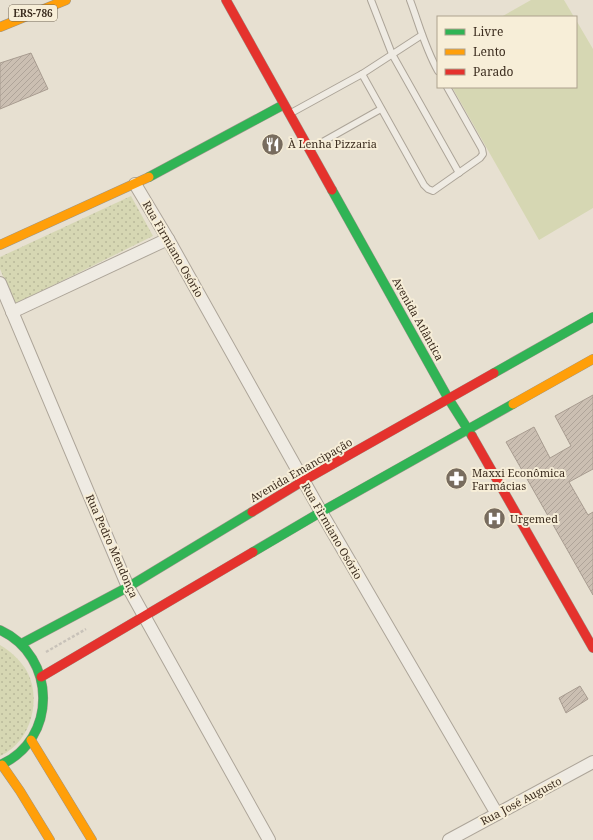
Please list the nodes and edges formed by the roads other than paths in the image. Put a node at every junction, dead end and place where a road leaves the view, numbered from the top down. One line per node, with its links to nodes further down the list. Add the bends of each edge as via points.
1 (66, 0): 5 (main road, ERS-786)
2 (226, 0): 11 (main road, Avenida Atlântica)
3 (371, 0): 7 (lane)
4 (410, 0): 6 (lane)
5 (0, 27)
6 (422, 35): 7 (lane); 8 (lane)
7 (392, 54): 9 (lane); 15 (lane)
8 (437, 69)
9 (362, 74): 12 (lane); 13 (lane)
10 (448, 88): 15 (lane, via 483,154)
11 (283, 105): 13 (main road, Avenida Atlântica); 16 (main road)
12 (381, 108): 14 (lane); 15 (lane, via 428,189 433,191)
13 (289, 114): 14 (main road, Avenida Atlântica)
14 (308, 150): 23 (main road, Avenida Atlântica)
15 (459, 173)
16 (135, 184): 17 (street, Rua Firmiano Osório); 18 (main road)
17 (168, 239): 20 (street); 25 (street, Rua Firmiano Osório)
18 (0, 245)
19 (0, 283): 20 (street, Rua Pedro Mendonça)
20 (12, 312): 27 (street, Rua Pedro Mendonça)
21 (593, 317): 23 (main road, Avenida Emancipação)
22 (593, 359): 24 (main road)
23 (448, 398): 24 (main road, Avenida Atlântica); 25 (main road, Avenida Emancipação)
24 (468, 429): 26 (main road); 30 (main road, Avenida Atlântica)
25 (303, 481): 26 (street, Rua Firmiano Osório); 27 (main road, Avenida Emancipação)
26 (321, 512): 28 (main road); 36 (street, Rua Firmiano Osório)
27 (128, 587): 28 (street, Rua Pedro Mendonça); 31 (main road, Avenida Emancipação)
28 (144, 616): 32 (main road); 39 (street, Rua Pedro Mendonça)
29 (0, 630): 31 (main road)
30 (591, 640)
31 (21, 644): 32 (main road, via 30,654)
32 (41, 677): 33 (main road, via 43,710)
33 (31, 740): 35 (main road, via 17,755); 38 (main road)
34 (593, 762): 36 (street, Rua José Augusto)
35 (1, 765): 37 (main road)
36 (497, 814): 40 (street, Rua José Augusto)
37 (50, 840)
38 (92, 840)
39 (269, 840)
40 (449, 840)

